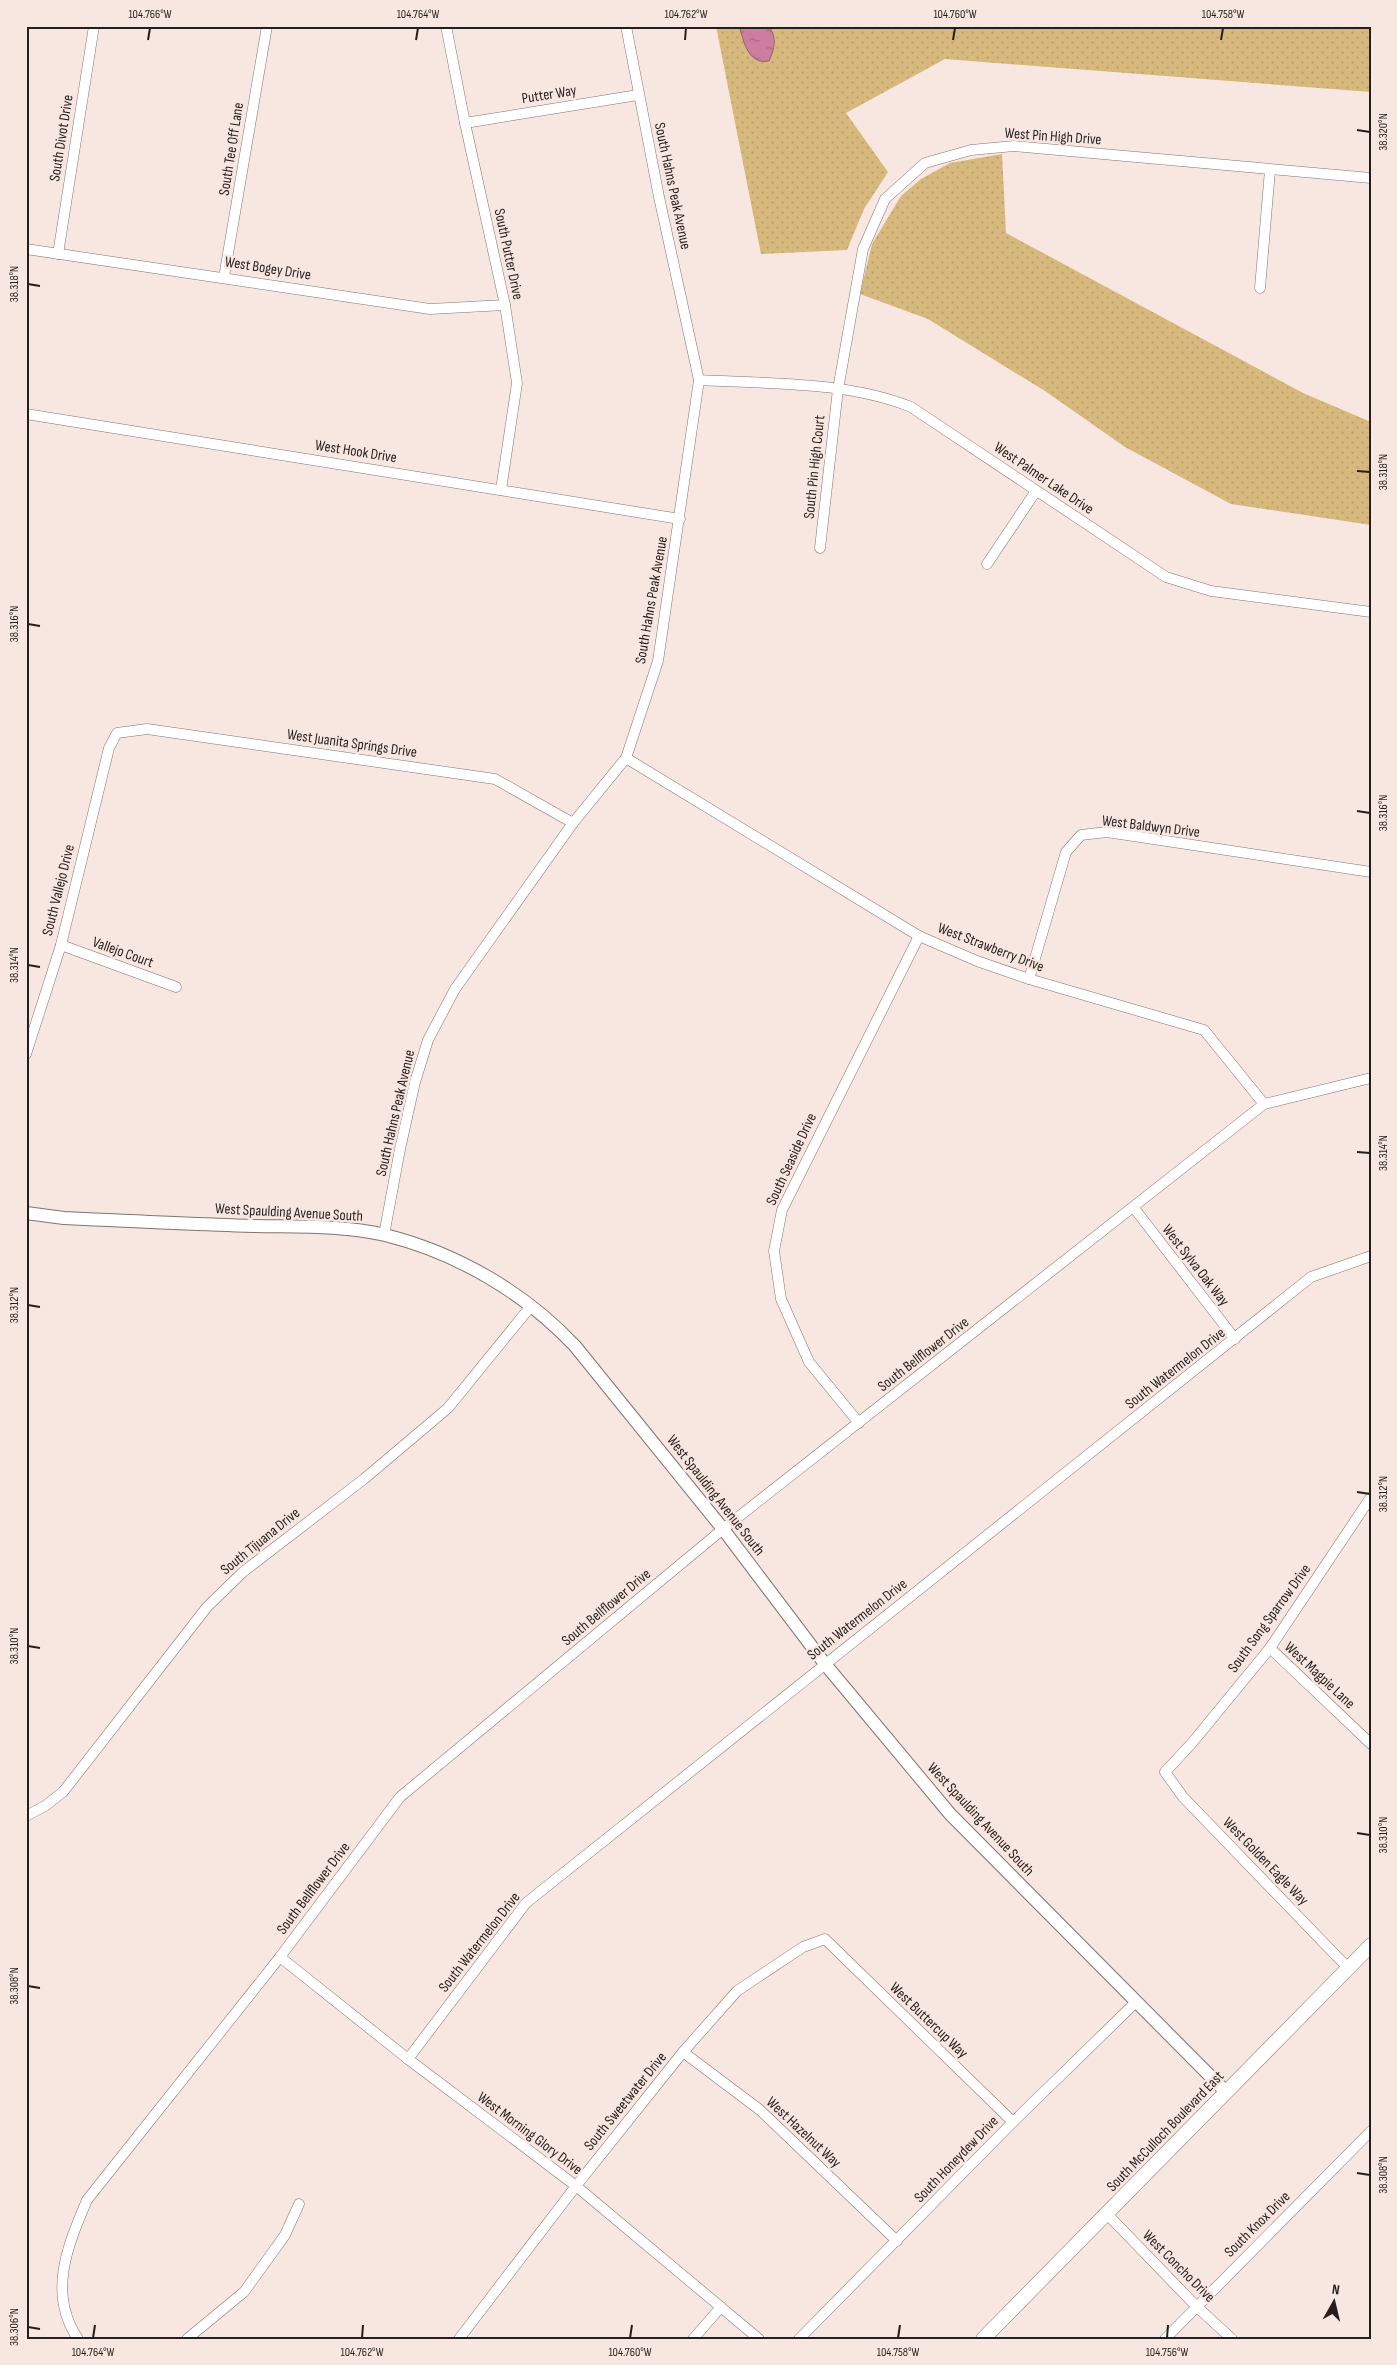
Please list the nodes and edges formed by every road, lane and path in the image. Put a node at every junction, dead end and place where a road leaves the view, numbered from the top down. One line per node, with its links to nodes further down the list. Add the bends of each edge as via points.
1 (94, 26): 10 (street, South Divot Drive)
2 (267, 26): 11 (street, South Tee Off Lane)
3 (446, 26): 6 (street, South Putter Drive)
4 (626, 26): 5 (street, South Hahns Peak Avenue)
5 (638, 94): 6 (street, Putter Way); 14 (street, South Hahns Peak Avenue)
6 (465, 123): 13 (street, South Putter Drive)
7 (1270, 170): 8 (street, West Pin High Drive); 12 (street); 15 (street, West Pin High Drive, via 1014,146 971,150 925,163 885,199 863,249)
8 (1371, 178)
9 (26, 249): 10 (street, West Bogey Drive)
10 (58, 254): 11 (street, West Bogey Drive)
11 (224, 276): 13 (street, West Bogey Drive, via 430,309)
12 (1260, 288)
13 (505, 305): 17 (street, South Putter Drive, via 517,383)
14 (699, 380): 15 (street, West Palmer Lake Drive); 19 (street, South Hahns Peak Avenue)
15 (838, 389): 18 (street, West Palmer Lake Drive, via 885,396 911,407); 20 (street, South Pin High Court)
16 (26, 414): 17 (street, West Hook Drive)
17 (501, 490): 19 (street, West Hook Drive)
18 (1036, 490): 21 (street); 22 (street, West Palmer Lake Drive, via 1166,577 1211,590)
19 (680, 519): 24 (street, South Hahns Peak Avenue, via 658,661)
20 (820, 548)
21 (987, 564)
22 (1371, 612)
23 (117, 733): 25 (street, West Juanita Springs Drive, via 147,729 495,779); 28 (street, South Vallejo Drive, via 109,748)
24 (626, 758): 25 (street, South Hahns Peak Avenue); 27 (street, West Strawberry Drive)
25 (573, 823): 36 (street, South Hahns Peak Avenue, via 455,989 428,1040 400,1149)
26 (1371, 872): 29 (street, West Baldwyn Drive, via 1107,832 1081,835 1066,852)
27 (919, 936): 29 (street, West Strawberry Drive); 40 (street, South Seaside Drive, via 782,1210 774,1251 781,1299 808,1362)
28 (61, 945): 30 (street, Vallejo Court); 31 (street, South Vallejo Drive)
29 (1028, 979): 33 (street, West Strawberry Drive, via 1204,1030)
30 (176, 987)
31 (26, 1054)
32 (1371, 1078): 33 (street, South Bellflower Drive)
33 (1264, 1104): 34 (street, South Bellflower Drive)
34 (1134, 1208): 39 (street, West Sylva Oak Way); 40 (street, South Bellflower Drive)
35 (26, 1214): 36 (street, West Spaulding Avenue South, via 334,1228)
36 (384, 1235): 38 (street, West Spaulding Avenue South, via 469,1266)
37 (1371, 1256): 39 (street, South Watermelon Drive, via 1311,1278)
38 (531, 1306): 42 (street, West Spaulding Avenue South, via 575,1346); 47 (street, South Tijuana Drive, via 448,1408 364,1479 243,1572 207,1607 63,1792)
39 (1235, 1339): 44 (street, South Watermelon Drive)
40 (859, 1422): 42 (street, South Bellflower Drive)
41 (1371, 1497): 43 (street, South Song Sparrow Drive)
42 (723, 1529): 44 (street, West Spaulding Avenue South); 50 (street, South Bellflower Drive, via 400,1796)
43 (1270, 1648): 45 (street, West Magpie Lane); 46 (street, South Song Sparrow Drive, via 1192,1744)
44 (825, 1664): 52 (street, West Spaulding Avenue South, via 950,1814); 54 (street, South Watermelon Drive, via 526,1903)
45 (1371, 1744)
46 (1165, 1772): 51 (street, West Golden Eagle Way, via 1183,1797)
47 (26, 1816)
48 (825, 1939): 53 (street, South Sweetwater Drive, via 803,1948 737,1991); 56 (street, West Buttercup Way)
49 (1371, 1945): 51 (main road, South McCulloch Boulevard East)
50 (280, 1956): 54 (street, West Morning Glory Drive); 64 (street, South Bellflower Drive, via 87,2200 68,2247 61,2289)
51 (1348, 1968): 55 (main road, South McCulloch Boulevard East)
52 (1136, 2002): 55 (street, West Spaulding Avenue South); 56 (street, South Honeydew Drive)
53 (683, 2052): 58 (street, South Sweetwater Drive); 61 (street, West Hazelnut Way, via 760,2110)
54 (408, 2059): 58 (street, West Morning Glory Drive)
55 (1226, 2092): 60 (main road, South McCulloch Boulevard East)
56 (1013, 2122): 61 (street, South Honeydew Drive)
57 (1371, 2131): 62 (street, South Knox Drive)
58 (576, 2186): 63 (street, West Morning Glory Drive); 66 (street, South Sweetwater Drive)
59 (299, 2204): 65 (street, via 286,2235 244,2292)
60 (1107, 2214): 62 (street, West Concho Drive); 70 (main road, South McCulloch Boulevard East)
61 (897, 2241): 69 (street, South Honeydew Drive)
62 (1196, 2306): 71 (street, South Knox Drive); 72 (street, West Concho Drive)
63 (721, 2307): 67 (street); 68 (street, West Morning Glory Drive)
64 (78, 2339)
65 (187, 2339)
66 (460, 2339)
67 (693, 2339)
68 (759, 2339)
69 (799, 2339)
70 (983, 2339)
71 (1165, 2339)
72 (1232, 2339)

